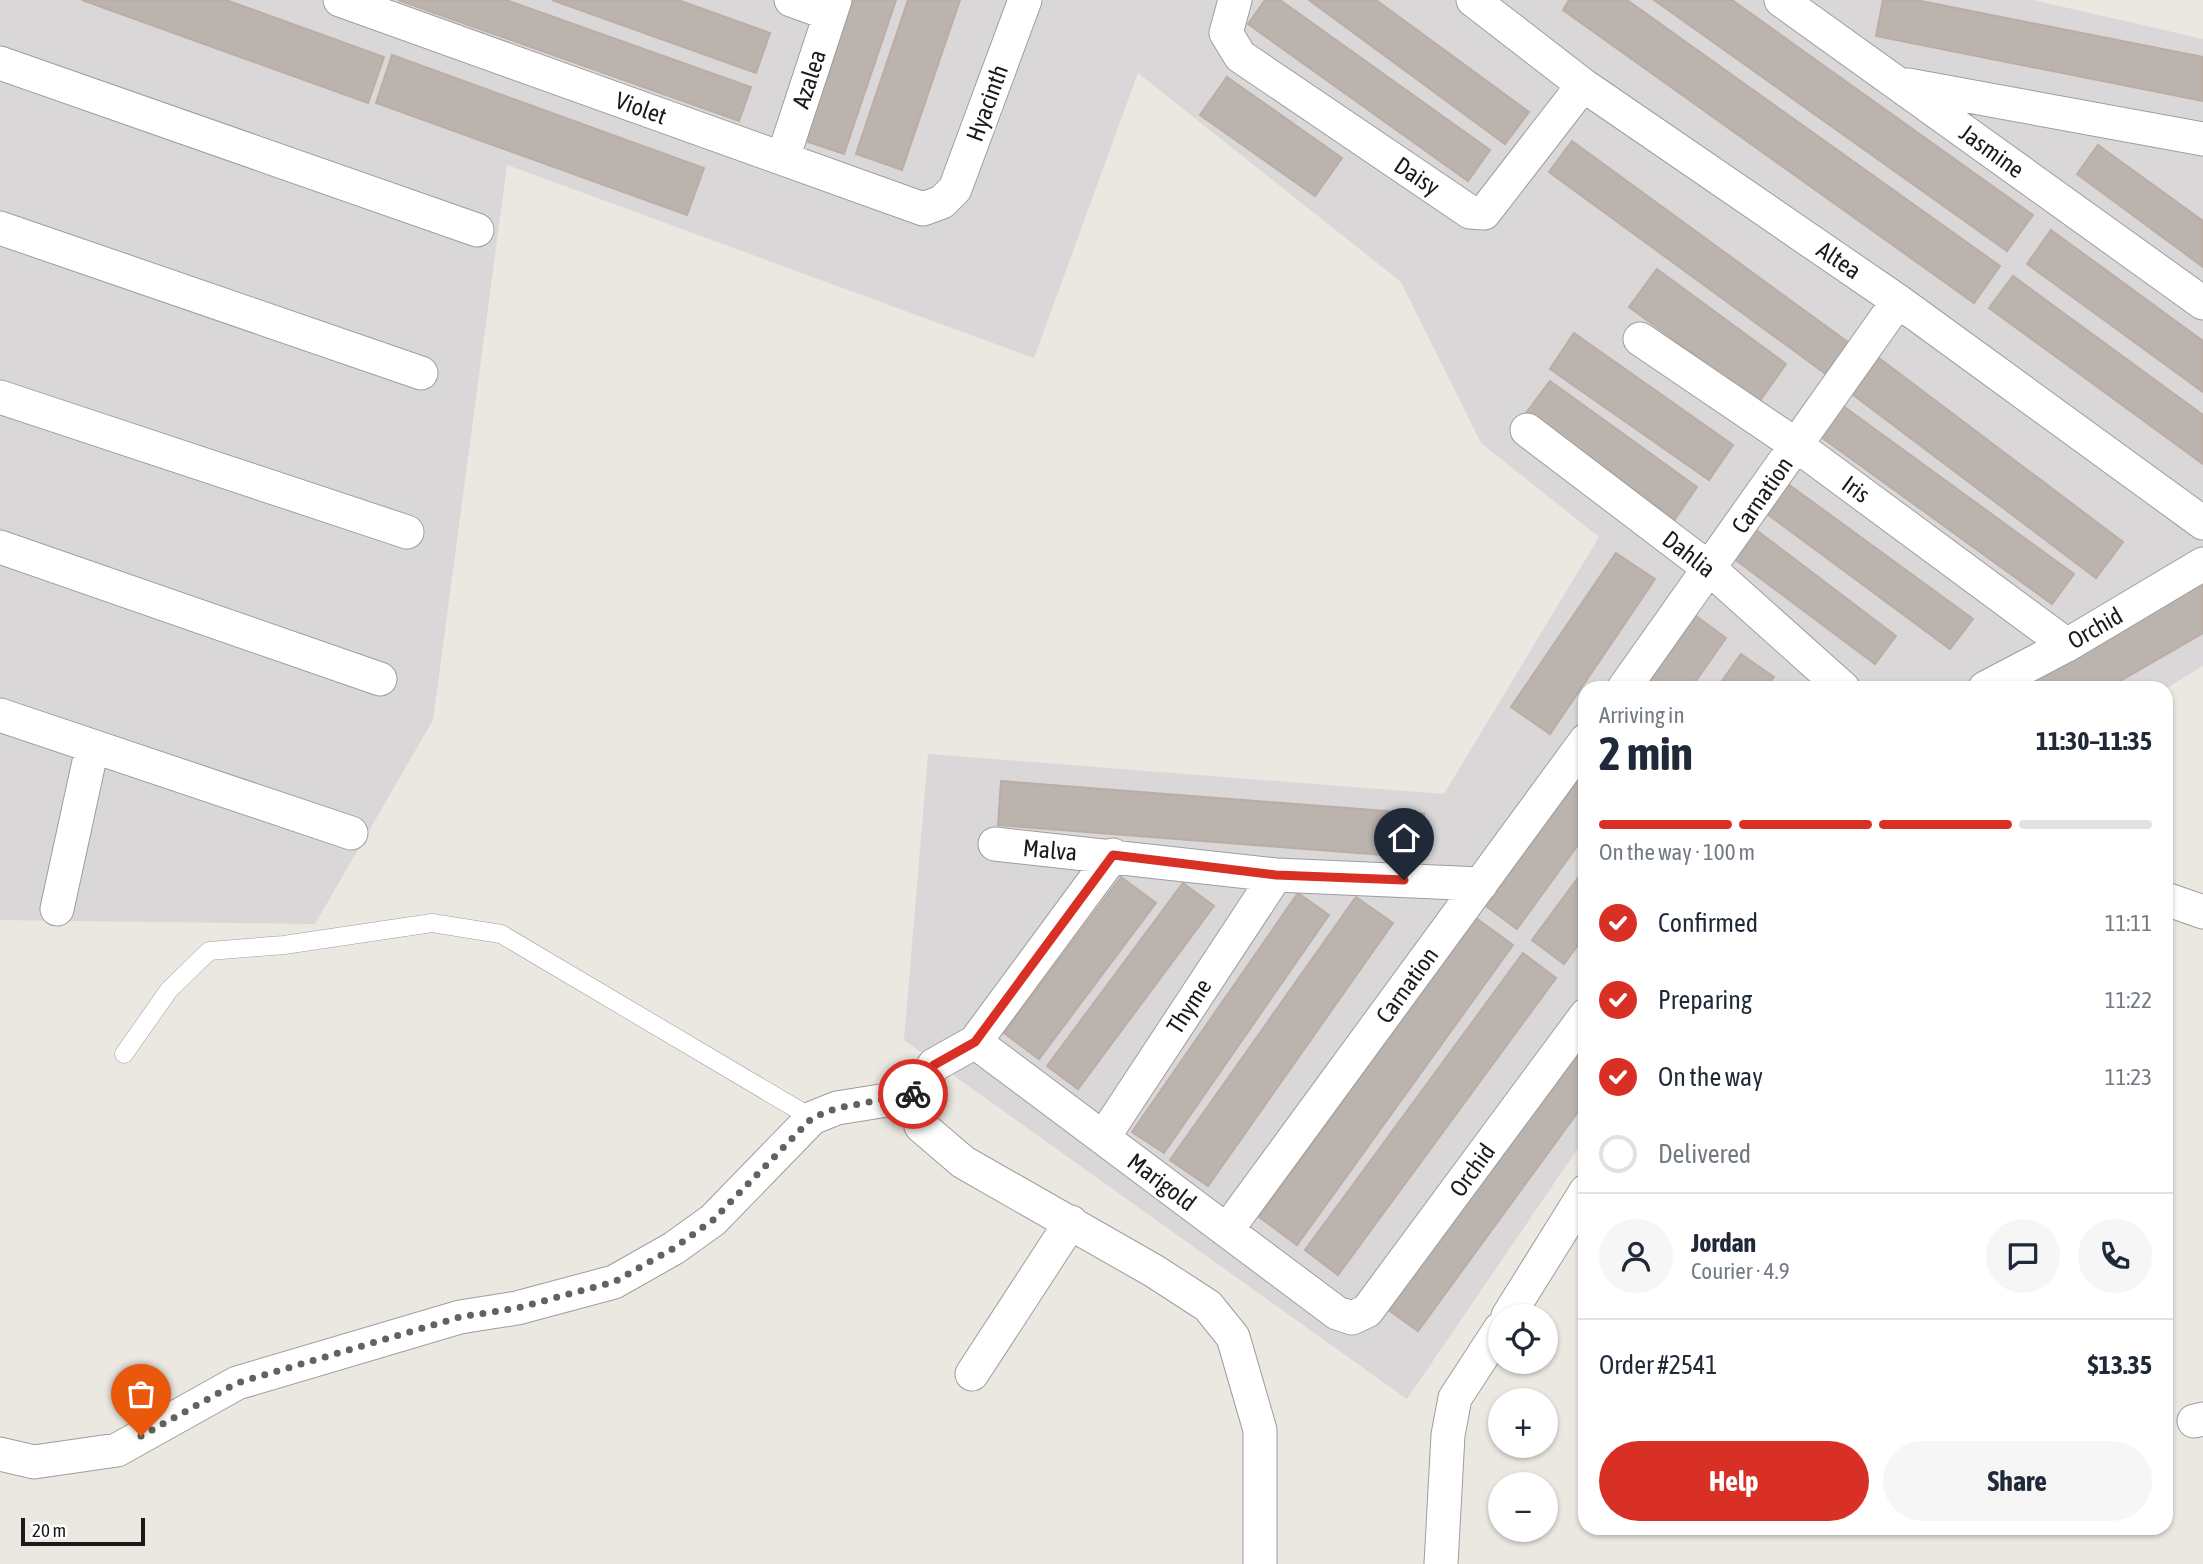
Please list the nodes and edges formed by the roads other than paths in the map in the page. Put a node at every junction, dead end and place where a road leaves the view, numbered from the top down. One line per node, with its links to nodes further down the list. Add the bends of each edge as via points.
1 (340, 0): 12 (street, Violet)
2 (792, 0): 7 (street)
3 (1025, 0): 13 (street, Hyacinth, via 955,189)
4 (1235, 0): 10 (street, Daisy, via 1226,33 1240,55 1470,212 1485,214)
5 (1473, 0): 10 (street, Altea)
6 (1781, 0): 9 (street, Jasmine)
7 (833, 7): 12 (street, Azalea)
8 (0, 62): 15 (street)
9 (1899, 84): 11 (street); 17 (street, Jasmine)
10 (1583, 85): 16 (street, Altea)
11 (2203, 139)
12 (783, 158): 13 (street, Violet, via 923,209)
13 (942, 202)
14 (0, 228): 19 (street)
15 (477, 230)
16 (1898, 300): 22 (street, Carnation); 23 (street, Altea)
17 (2203, 303)
18 (1640, 339): 22 (street, Iris)
19 (421, 373)
20 (0, 397): 24 (street)
21 (1527, 430): 27 (street, Dahlia)
22 (1796, 445): 27 (street, Carnation); 28 (street, Iris)
23 (2203, 523)
24 (408, 532)
25 (0, 547): 29 (street)
26 (2203, 564): 28 (street, Orchid)
27 (1710, 569): 30 (street, Carnation); 31 (street, Dahlia)
28 (2067, 645): 32 (street, Orchid)
29 (380, 679)
30 (1629, 681)
31 (1835, 681)
32 (1998, 681)
33 (0, 715): 34 (street)
34 (92, 748): 36 (street); 42 (street)
35 (1578, 751): 40 (street, Carnation)
36 (351, 833)
37 (995, 844): 38 (street, Malva)
38 (1113, 855): 39 (street, Malva); 45 (street)
39 (1276, 875): 40 (street, Malva); 49 (street, Thyme)
40 (1481, 884): 52 (street, Carnation)
41 (2173, 901): 43 (street)
42 (57, 909)
43 (2203, 912)
44 (1578, 1026): 54 (street, Orchid, via 1367,1311)
45 (975, 1042): 47 (street, via 934,1065); 49 (street, Marigold)
46 (124, 1054): 48 (lane, via 169,990 209,951 432,923 501,934)
47 (912, 1096): 48 (street, via 837,1108); 51 (street, via 921,1126 963,1162)
48 (812, 1118): 57 (street, via 713,1220 614,1282 517,1308 460,1317 237,1383 117,1450 34,1462)
49 (1103, 1138): 52 (street, Marigold)
50 (1578, 1204): 53 (street)
51 (1071, 1222): 56 (street); 58 (street, via 1208,1306 1233,1337 1260,1430)
52 (1227, 1230): 54 (street, Marigold, via 1337,1313)
53 (1515, 1304)
54 (1352, 1318)
55 (1488, 1347): 59 (street, via 1455,1398 1448,1435)
56 (972, 1374)
57 (0, 1454)
58 (1260, 1564)
59 (1441, 1564)

